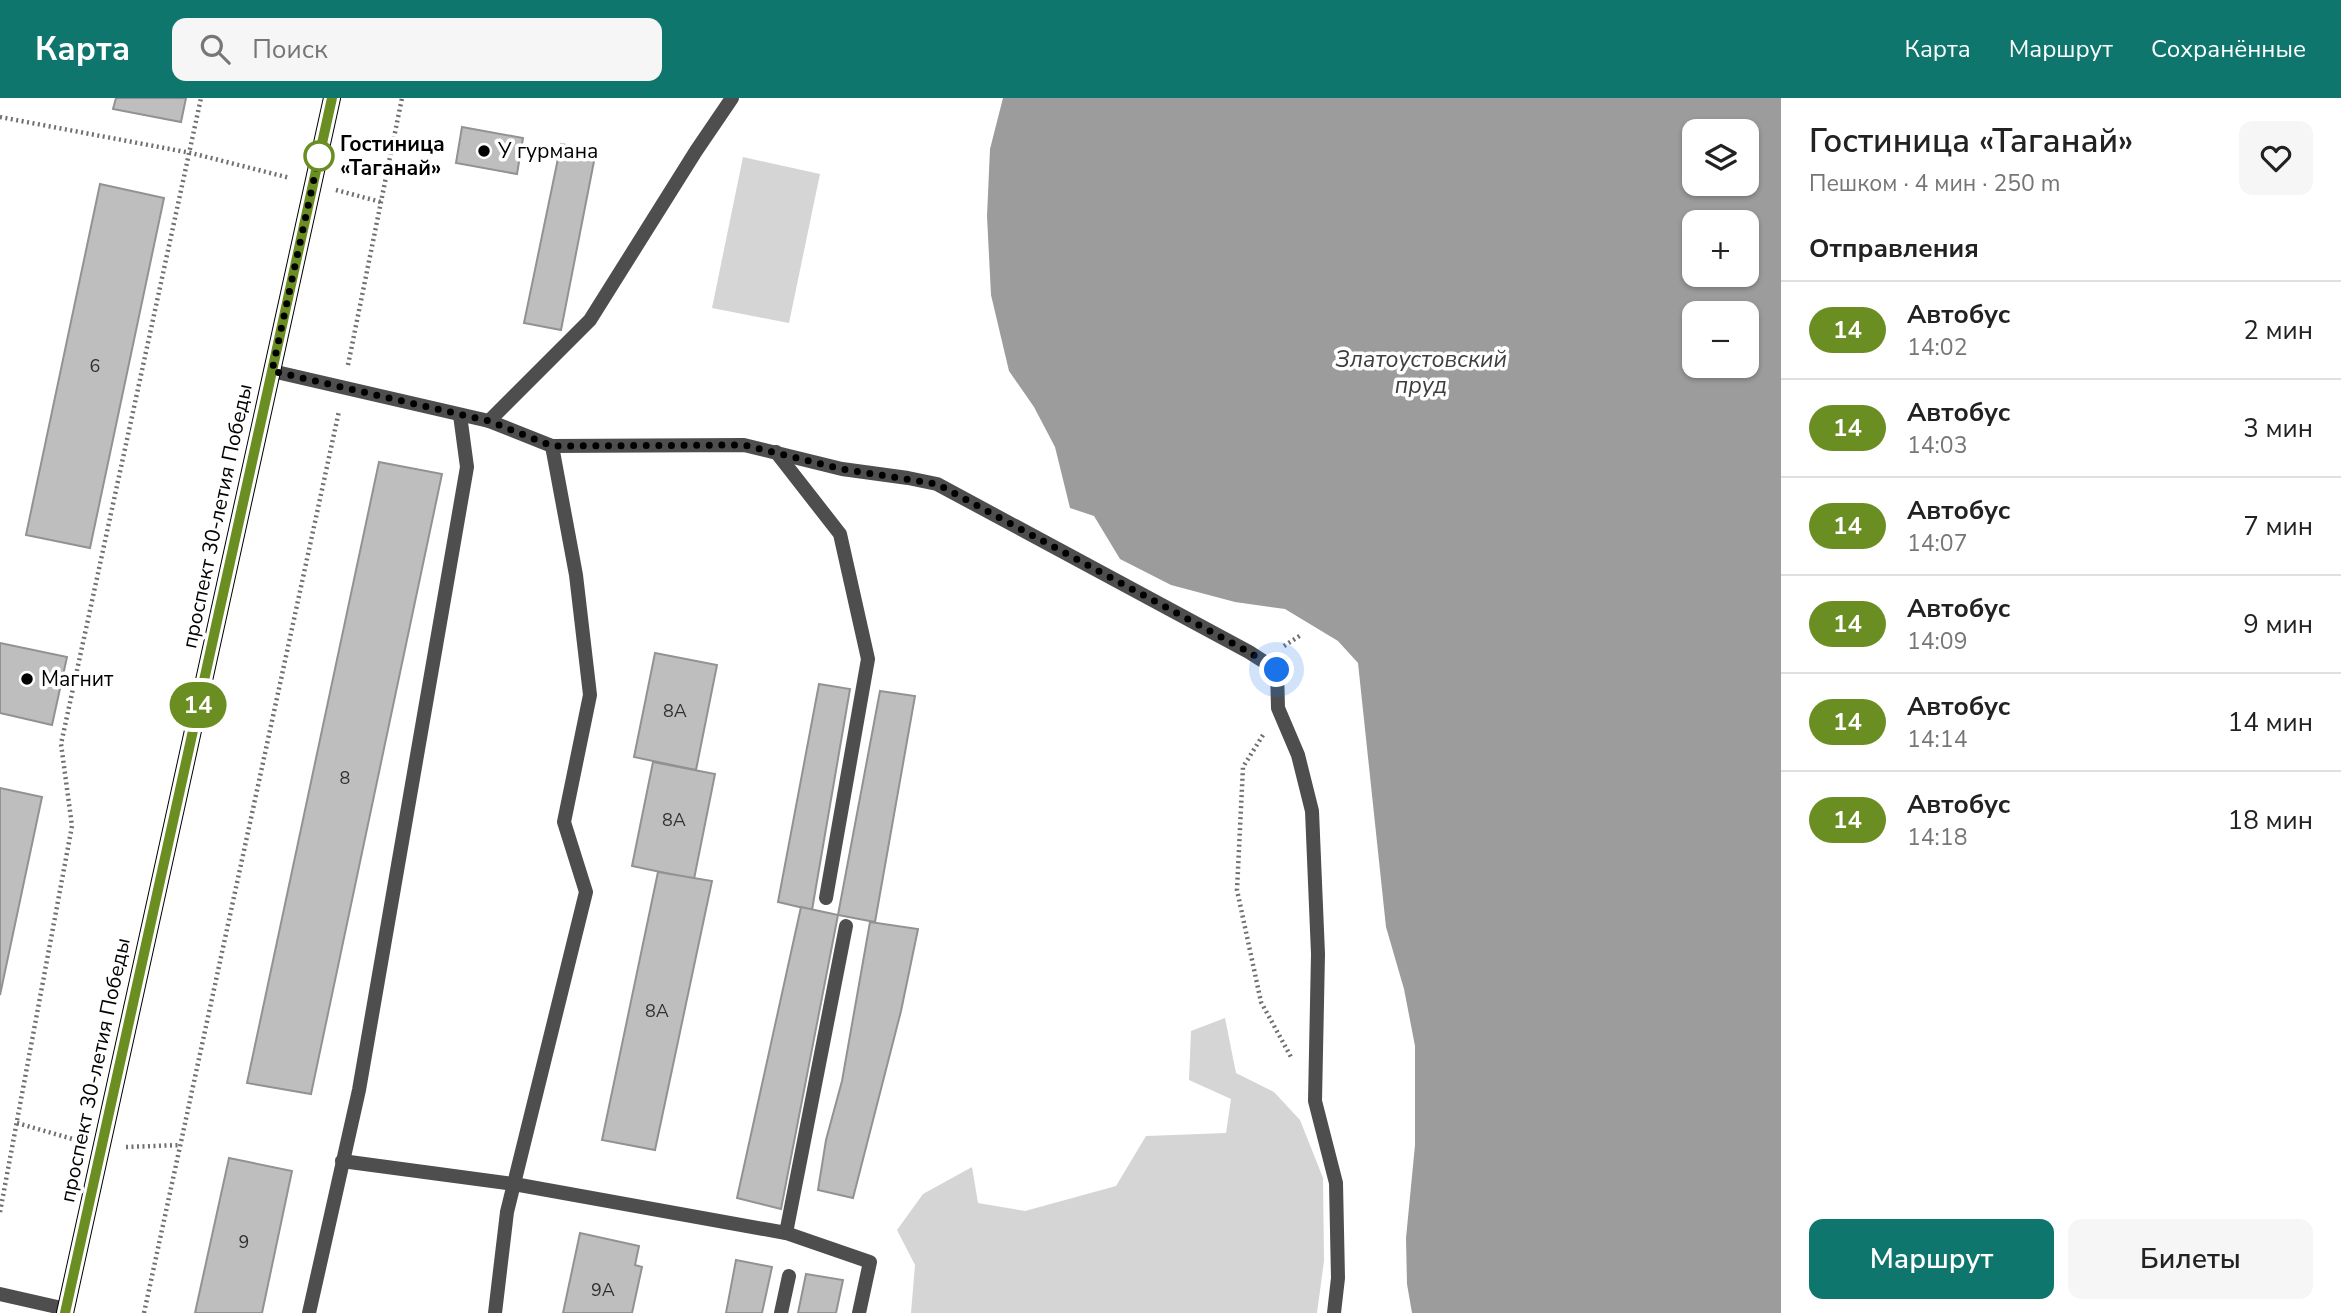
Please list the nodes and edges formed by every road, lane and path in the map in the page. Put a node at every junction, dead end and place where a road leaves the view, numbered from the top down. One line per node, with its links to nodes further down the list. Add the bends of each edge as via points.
1 (201, 98): 6 (path)
2 (332, 98): 7 (main road, проспект 30-летия Победы)
3 (402, 98): 8 (path)
4 (732, 98): 10 (street, via 590,320)
5 (0, 117): 6 (path)
6 (191, 153): 19 (path, via 61,744 72,826)
7 (272, 371): 8 (street); 23 (main road, проспект 30-летия Победы)
8 (344, 387): 9 (street); 24 (path)
9 (460, 415): 10 (street); 17 (street, via 467,467 359,1090)
10 (489, 421): 11 (street)
11 (552, 446): 12 (street, via 744,445); 18 (street, via 576,575 590,695 564,822 586,892)
12 (776, 452): 13 (street, via 842,469 937,484 1277,670); 14 (street, via 839,534 868,659)
13 (1278, 708): 16 (street, via 1298,755 1312,811 1318,954); 16 (path, via 1243,767 1237,890 1261,1002)
14 (826, 898)
15 (846, 926): 20 (street)
16 (1315, 1101): 29 (street, via 1336,1183)
17 (342, 1161): 18 (street); 25 (street)
18 (514, 1184): 20 (street); 26 (street)
19 (0, 1212)
20 (786, 1233): 28 (street, via 870,1262)
21 (789, 1276): 27 (street)
22 (0, 1294): 23 (street)
23 (66, 1311)
24 (144, 1313)
25 (309, 1313)
26 (495, 1313)
27 (781, 1313)
28 (859, 1313)
29 (1334, 1313)

